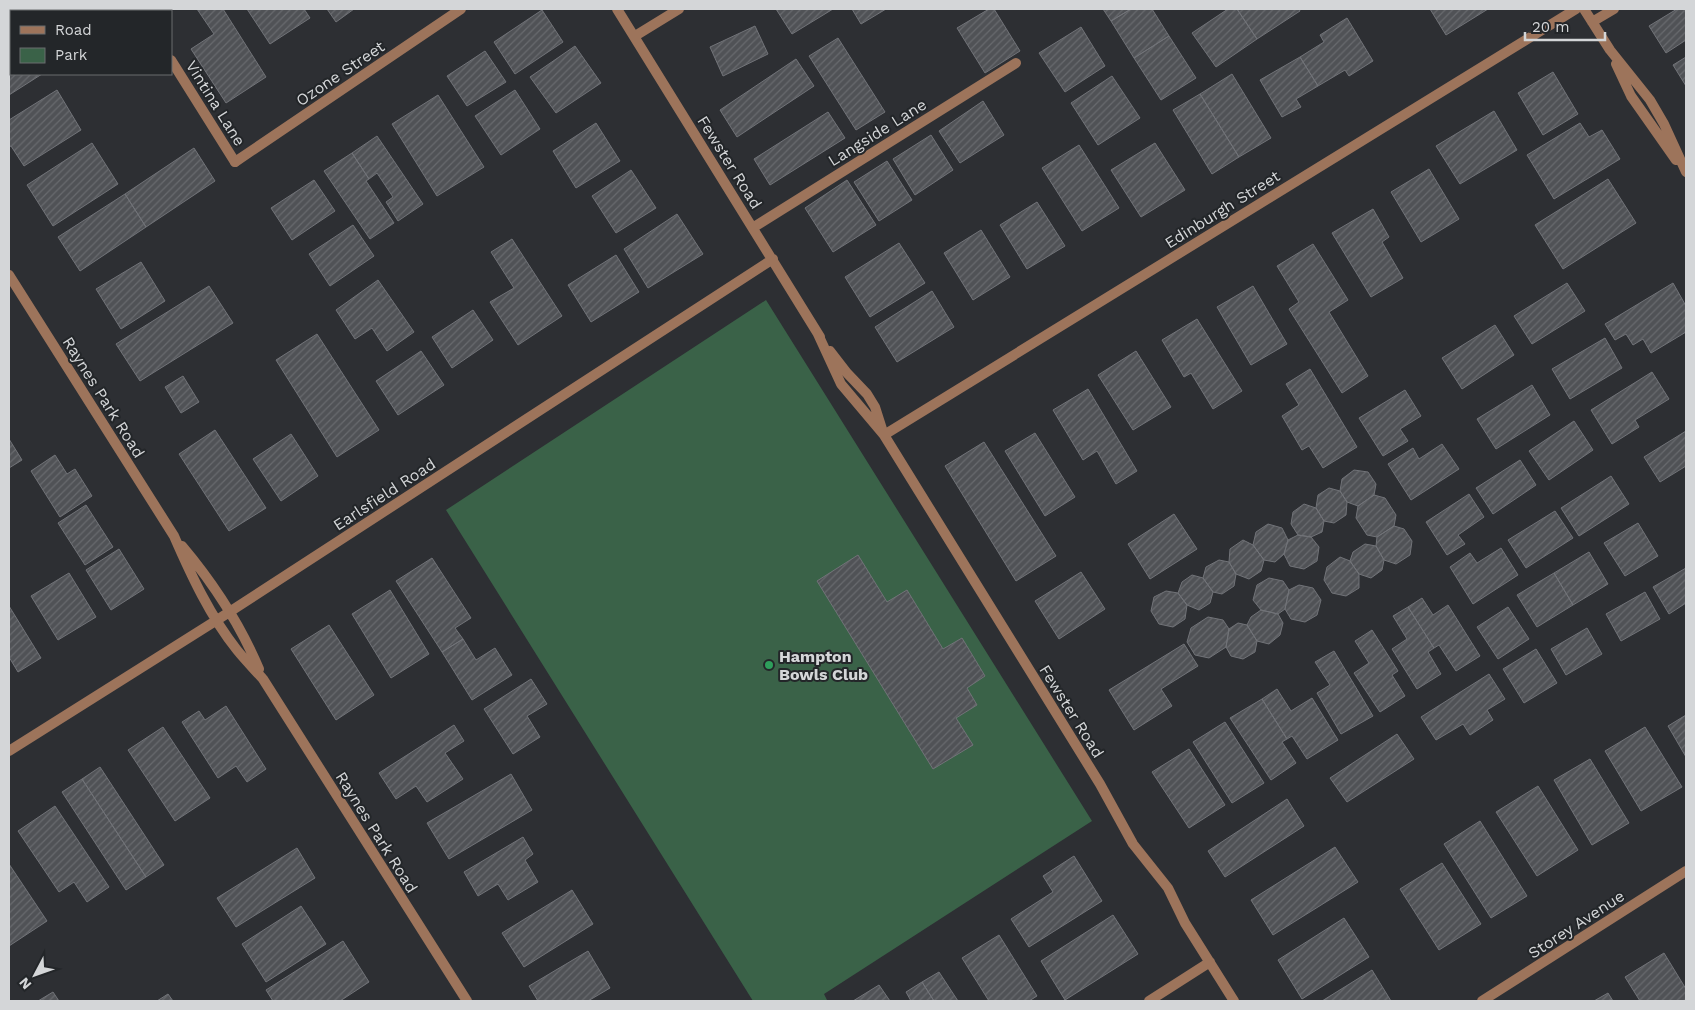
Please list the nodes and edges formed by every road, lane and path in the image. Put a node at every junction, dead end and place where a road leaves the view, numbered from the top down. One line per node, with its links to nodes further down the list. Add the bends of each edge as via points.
1 (461, 9): 11 (street, Ozone Street)
2 (617, 9): 8 (street, Fewster Road)
3 (680, 9): 8 (street)
4 (1576, 9): 16 (street, Edinburgh Street)
5 (1584, 9): 7 (street)
6 (1614, 9): 7 (street)
7 (1592, 22): 12 (street, via 1650,100)
8 (635, 36): 13 (street, Fewster Road)
9 (172, 62): 11 (street, Vintina Lane)
10 (1016, 63): 13 (street, Langside Lane)
11 (236, 162)
12 (1686, 174)
13 (754, 227): 14 (street, Fewster Road)
14 (773, 259): 16 (street, Fewster Road, via 817,332 846,373 867,394); 18 (street, Earlsfield Road)
15 (9, 275): 17 (street, Raynes Park Road)
16 (884, 435): 23 (street, Fewster Road, via 1100,784 1133,844 1168,888)
17 (174, 536): 18 (street, Raynes Park Road); 19 (street, Raynes Park Road)
18 (230, 611): 19 (street, Earlsfield Road); 20 (street, Raynes Park Road)
19 (217, 620): 20 (street, Raynes Park Road); 21 (street, Earlsfield Road)
20 (263, 679): 24 (street, Raynes Park Road)
21 (9, 750)
22 (1686, 871): 27 (street, Storey Avenue)
23 (1210, 962): 25 (street); 26 (street, Fewster Road)
24 (467, 1001)
25 (1149, 1001)
26 (1234, 1001)
27 (1482, 1001)

